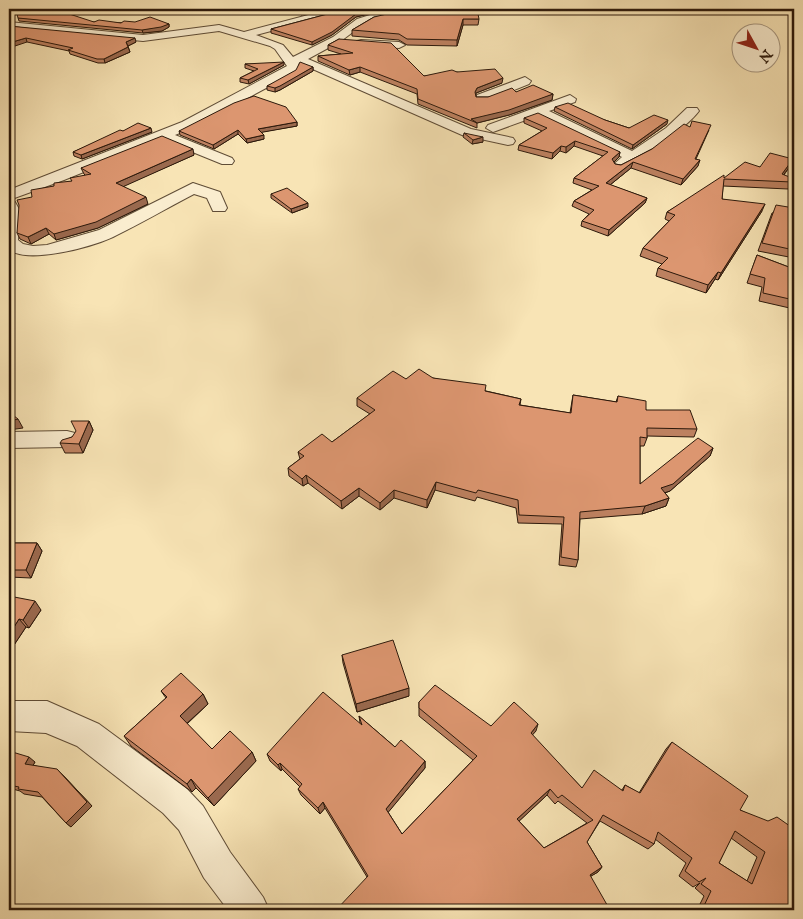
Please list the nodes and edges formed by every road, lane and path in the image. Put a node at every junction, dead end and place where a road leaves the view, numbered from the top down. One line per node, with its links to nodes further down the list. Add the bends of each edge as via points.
1 (420, 9): 5 (street, via 361,21)
2 (335, 11): 4 (street)
3 (9, 25): 4 (street, via 143,38 216,28)
4 (245, 35): 7 (street, via 279,47)
5 (337, 40): 6 (street); 7 (street)
6 (399, 45)
7 (295, 61): 14 (street, via 292,69); 15 (street, via 467,132)
8 (525, 81): 9 (street)
9 (482, 98)
10 (570, 99): 11 (street)
11 (538, 111): 13 (street); 16 (street)
12 (692, 111): 16 (street, via 671,131)
13 (493, 128)
14 (163, 135): 17 (street); 19 (street)
15 (508, 141)
16 (633, 157): 18 (street)
17 (227, 162)
18 (617, 168)
19 (9, 195)
20 (9, 205): 21 (street, via 12,211 9,242 33,251 105,234 193,188 214,194)
21 (219, 208)
22 (9, 440): 23 (street)
23 (67, 440)
24 (9, 716): 25 (street, via 46,718 88,735 175,801 191,818 217,865)
25 (250, 910)

